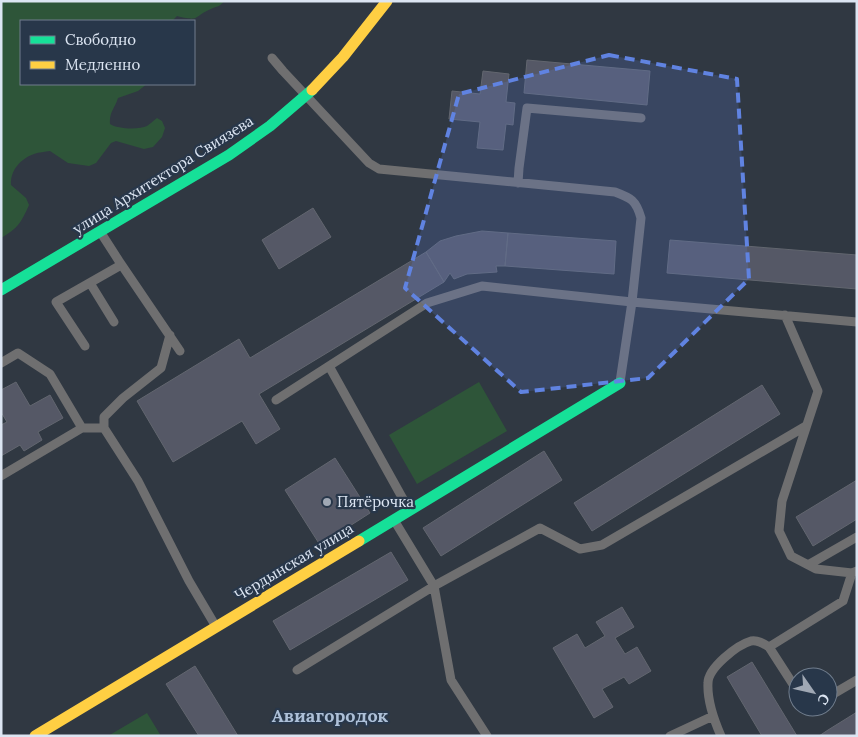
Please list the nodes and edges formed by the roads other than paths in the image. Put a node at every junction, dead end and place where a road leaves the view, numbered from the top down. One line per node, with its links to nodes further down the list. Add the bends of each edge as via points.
1 (388, 1): 3 (street, улица Архитектора Свиязева, via 343,57)
2 (272, 58): 3 (lane)
3 (306, 96): 5 (lane, via 369,164 379,169); 6 (street, улица Архитектора Свиязева, via 229,155)
4 (641, 118): 5 (lane, via 526,108)
5 (518, 183): 10 (lane, via 615,192 637,205 642,218)
6 (101, 232): 7 (lane); 9 (street, улица Архитектора Свиязева)
7 (121, 265): 8 (lane); 14 (lane)
8 (90, 283): 12 (lane); 15 (lane, via 56,302)
9 (1, 290)
10 (632, 302): 11 (lane); 18 (lane, via 482,286 427,303); 19 (lane)
11 (785, 315): 13 (lane); 21 (lane, via 818,391)
12 (114, 322)
13 (857, 322)
14 (170, 335): 16 (lane); 23 (lane, via 161,368 104,417)
15 (85, 346)
16 (180, 351)
17 (1, 363): 22 (lane, via 18,353 50,374)
18 (329, 366): 20 (lane); 25 (lane)
19 (620, 383): 25 (street, Чердынская улица)
20 (276, 400)
21 (806, 426): 28 (lane, via 782,501 779,532 791,556); 30 (lane, via 602,545 580,549 540,528)
22 (82, 428): 23 (lane); 24 (lane)
23 (104, 428): 31 (lane, via 138,481)
24 (1, 476)
25 (410, 510): 26 (street, Чердынская улица)
26 (394, 520): 30 (lane); 31 (street, Чердынская улица)
27 (857, 537): 28 (lane)
28 (808, 565): 29 (lane)
29 (855, 574): 32 (lane, via 843,601)
30 (434, 586): 33 (lane); 39 (lane, via 451,680)
31 (216, 627): 38 (street, Чердынская улица)
32 (769, 647): 34 (lane); 37 (lane, via 757,641 750,642 720,661 710,674 708,684)
33 (296, 670)
34 (788, 676)
35 (857, 680): 36 (lane)
36 (838, 691)
37 (713, 716): 40 (lane); 41 (lane)
38 (35, 736)
39 (487, 736)
40 (670, 736)
41 (721, 736)

